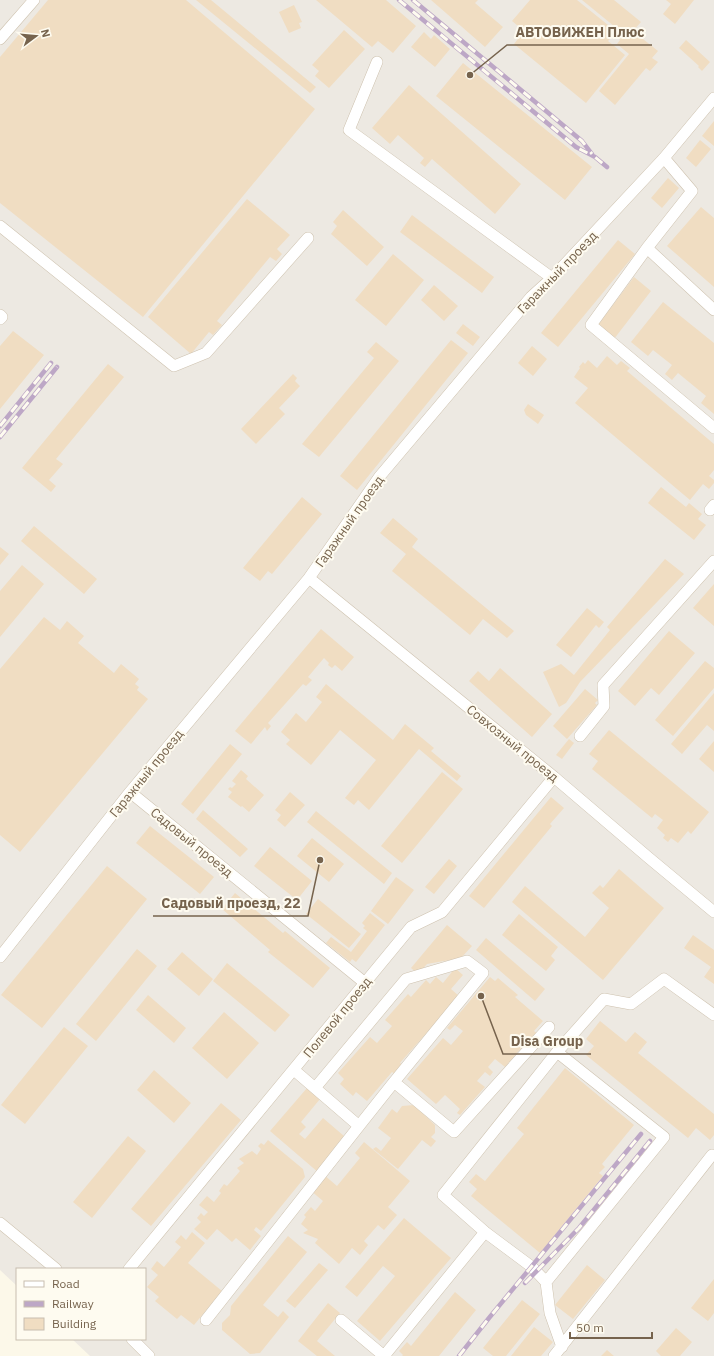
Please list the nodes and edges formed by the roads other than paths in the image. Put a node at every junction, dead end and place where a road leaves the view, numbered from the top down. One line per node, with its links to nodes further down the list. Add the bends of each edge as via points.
1 (34, 0): 2 (street)
2 (0, 40)
3 (377, 62): 9 (street, via 349,130)
4 (714, 98): 5 (street, Гаражный проезд)
5 (664, 158): 8 (street, via 692,191); 9 (street, Гаражный проезд)
6 (0, 226): 7 (street, via 174,366 206,353)
7 (308, 238)
8 (647, 248): 10 (street); 13 (street, via 591,325)
9 (552, 278): 15 (street, Гаражный проезд, via 532,297 380,476)
10 (714, 310)
11 (0, 315): 12 (street)
12 (0, 319)
13 (714, 428)
14 (714, 561): 16 (street, via 603,685 604,706)
15 (309, 578): 17 (street, Совхозный проезд); 18 (street, Гаражный проезд)
16 (580, 736)
17 (554, 777): 19 (street, Совхозный проезд); 21 (street, Полевой проезд, via 442,912 411,927)
18 (130, 792): 20 (street, Гаражный проезд); 21 (street, Садовый проезд)
19 (714, 912)
20 (0, 957)
21 (365, 983): 25 (street, Полевой проезд)
22 (714, 1015): 24 (street, via 664,979 631,1004 604,999)
23 (549, 1027): 26 (street, via 454,1132)
24 (557, 1052): 31 (street, via 443,1195); 34 (street, via 664,1137)
25 (294, 1070): 27 (street); 33 (street, Полевой проезд)
26 (394, 1082): 27 (street, via 483,973 466,961 406,979); 28 (street)
27 (315, 1088): 28 (street)
28 (359, 1126): 35 (street)
29 (712, 1155): 38 (street)
30 (0, 1223): 32 (street)
31 (485, 1232): 34 (street, via 532,1267); 40 (street)
32 (55, 1268)
33 (130, 1268)
34 (546, 1282): 38 (street)
35 (206, 1320)
36 (341, 1320): 40 (street)
37 (133, 1340): 39 (street)
38 (558, 1352)
39 (149, 1356)
40 (384, 1356)

